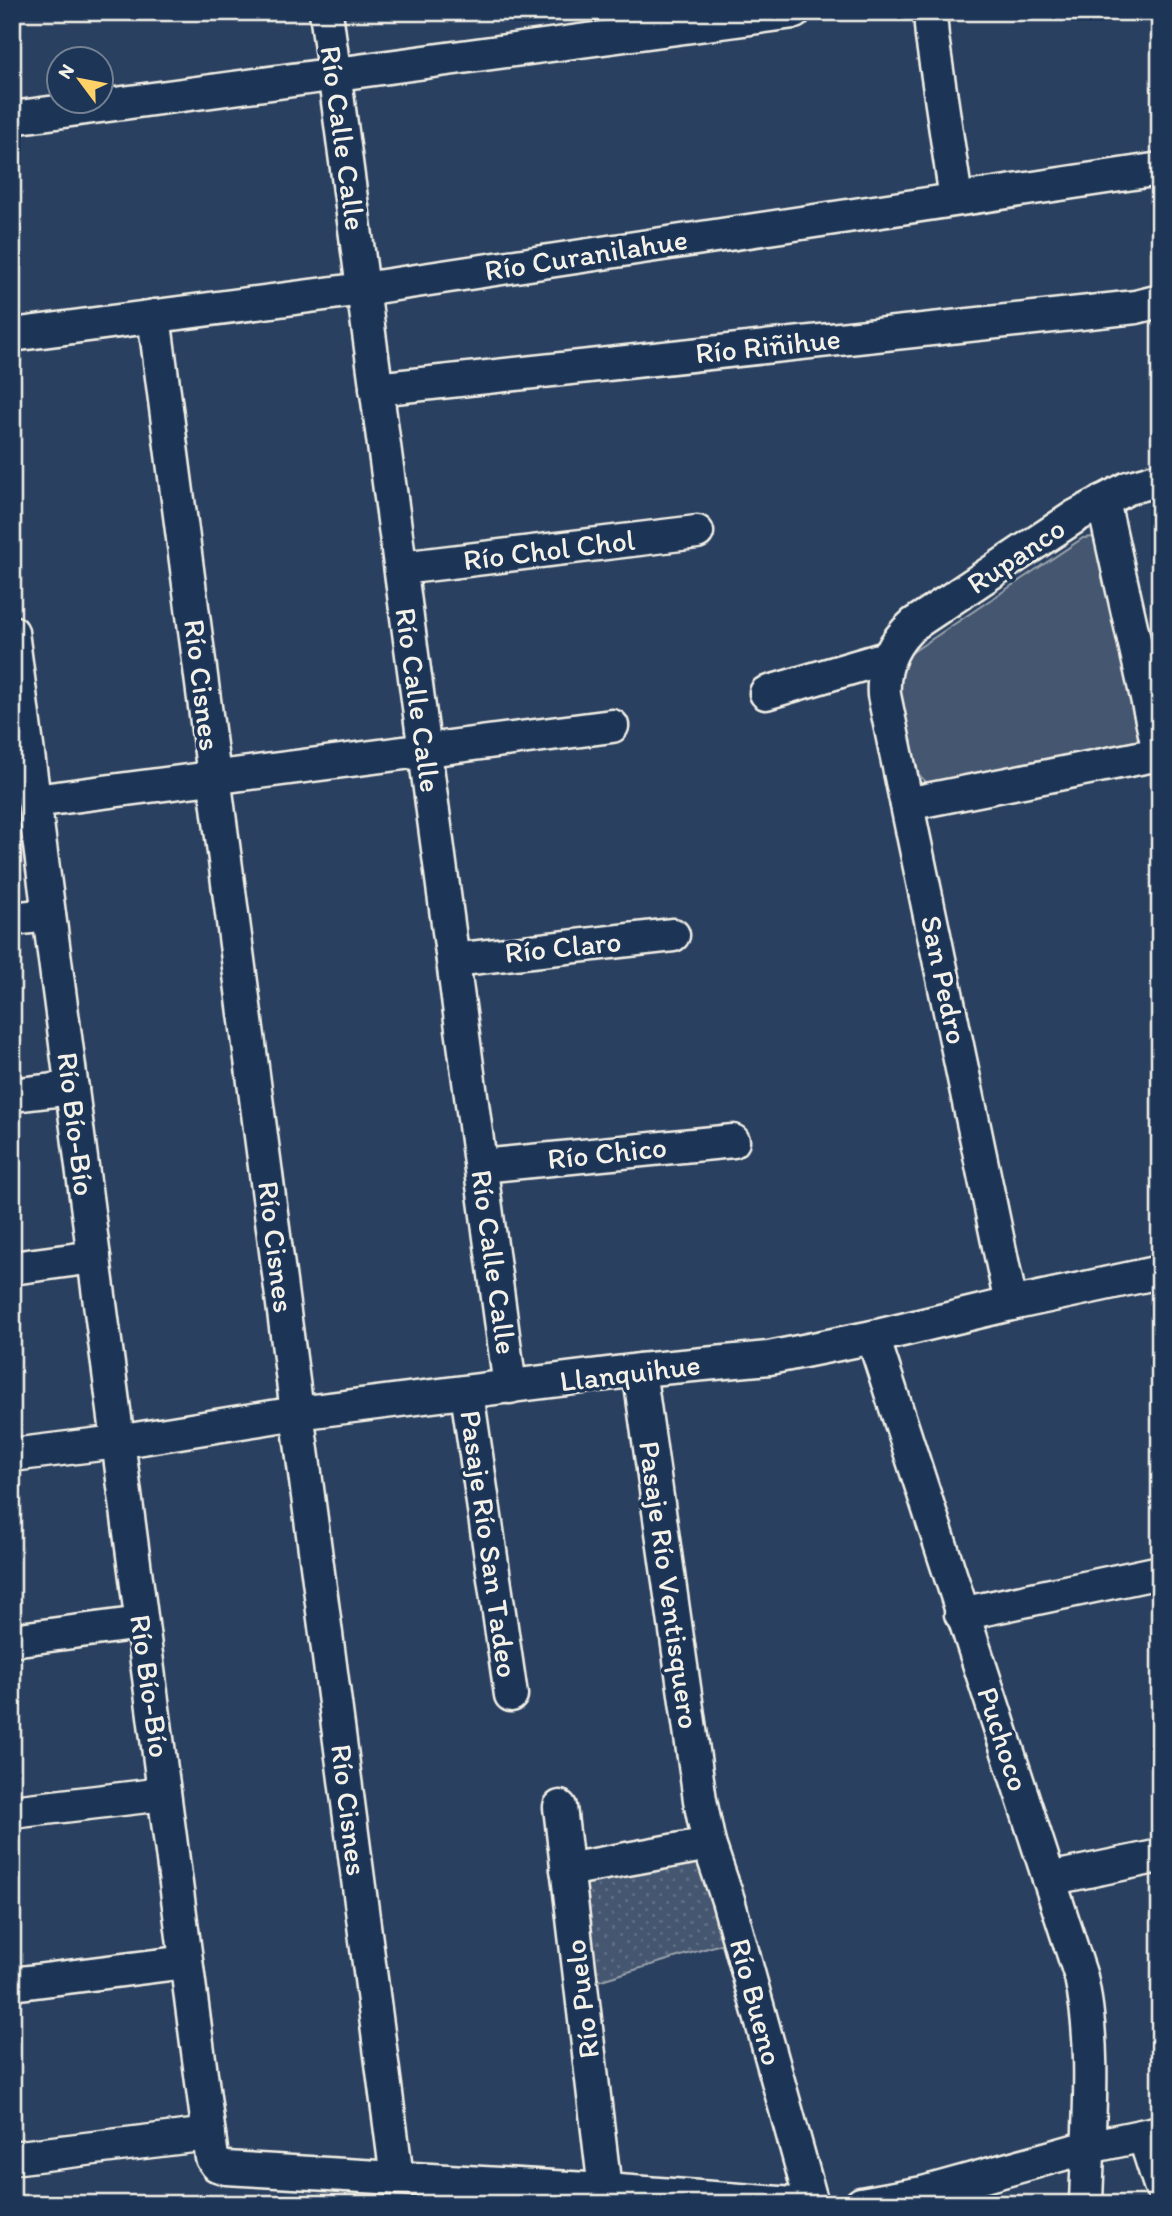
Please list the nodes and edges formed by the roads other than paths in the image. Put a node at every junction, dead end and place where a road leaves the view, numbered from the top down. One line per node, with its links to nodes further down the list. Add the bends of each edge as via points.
1 (326, 12): 5 (street, Río Calle Calle)
2 (794, 12): 4 (street)
3 (930, 12): 8 (street)
4 (741, 15): 5 (street)
5 (334, 75): 6 (street); 9 (street, Río Calle Calle)
6 (12, 118)
7 (1160, 169): 8 (street, Río Curanilahue)
8 (956, 199): 9 (street, Río Curanilahue)
9 (363, 289): 11 (street, Río Curanilahue); 13 (street, Río Calle Calle)
10 (1160, 301): 13 (street, Río Riñihue)
11 (154, 316): 12 (street, Río Curanilahue); 24 (street, Río Cisnes)
12 (12, 335)
13 (376, 389): 17 (street, Río Calle Calle)
14 (1160, 478): 15 (street, Rupanco)
15 (1103, 501): 19 (street, Rupanco, via 914,624); 23 (street)
16 (698, 532): 17 (street, Río Chol Chol)
17 (401, 568): 22 (street, Río Calle Calle)
18 (12, 632): 25 (street, Río Bío-Bío)
19 (889, 657): 20 (street); 26 (street, San Pedro, via 884,695)
20 (766, 693)
21 (611, 726): 22 (street)
22 (425, 750): 24 (street); 30 (street, Río Calle Calle)
23 (1160, 755): 26 (street)
24 (214, 778): 25 (street); 43 (street, Río Cisnes)
25 (34, 801): 27 (street, Río Bío-Bío)
26 (907, 804): 38 (street, San Pedro)
27 (49, 915): 28 (street); 31 (street, Río Bío-Bío)
28 (12, 919)
29 (673, 935): 30 (street, Río Claro)
30 (453, 960): 34 (street, Río Calle Calle)
31 (72, 1088): 32 (street); 35 (street, Río Bío-Bío)
32 (12, 1095)
33 (733, 1141): 34 (street, Río Chico)
34 (481, 1166): 41 (street, Río Calle Calle)
35 (94, 1257): 36 (street); 44 (street, Río Bío-Bío)
36 (12, 1268)
37 (1160, 1272): 38 (street, Llanquihue)
38 (1011, 1304): 39 (street, Llanquihue)
39 (873, 1337): 40 (street, Llanquihue, via 769,1358); 47 (street, Puchoco)
40 (639, 1370): 41 (street, Llanquihue); 52 (street, Pasaje Río Ventisquero)
41 (510, 1387): 42 (street, Llanquihue)
42 (467, 1393): 43 (street, Llanquihue); 50 (street, Pasaje Río San Tadeo)
43 (297, 1413): 44 (street, Llanquihue); 65 (street, Río Cisnes)
44 (117, 1442): 45 (street, Llanquihue); 48 (street, Río Bío-Bío)
45 (12, 1455)
46 (1160, 1572): 47 (street)
47 (961, 1614): 58 (street, Puchoco)
48 (141, 1623): 49 (street); 51 (street, Río Bío-Bío)
49 (12, 1640)
50 (511, 1695)
51 (164, 1794): 54 (street); 59 (street, Río Bío-Bío)
52 (700, 1800): 55 (street, Río Bueno)
53 (560, 1808): 57 (street, Río Puelo)
54 (12, 1812)
55 (709, 1844): 57 (street); 69 (street, Río Bueno)
56 (1160, 1856): 58 (street)
57 (567, 1870): 67 (street, Río Puelo)
58 (1049, 1879): 63 (street, Puchoco, via 1088,2010)
59 (186, 1962): 60 (street); 61 (street, Río Bío-Bío)
60 (12, 1984)
61 (209, 2134): 64 (street); 65 (street, Río Bío-Bío, via 212,2158 226,2168)
62 (1152, 2134): 63 (street); 66 (street)
63 (1088, 2147): 70 (street, via 923,2193); 71 (street, Puchoco)
64 (12, 2158)
65 (397, 2178): 67 (street, Río Bío-Bío)
66 (1160, 2185)
67 (605, 2190): 68 (street, Río Bío-Bío)
68 (794, 2204)
69 (812, 2204)
70 (861, 2204)
71 (1086, 2204)

